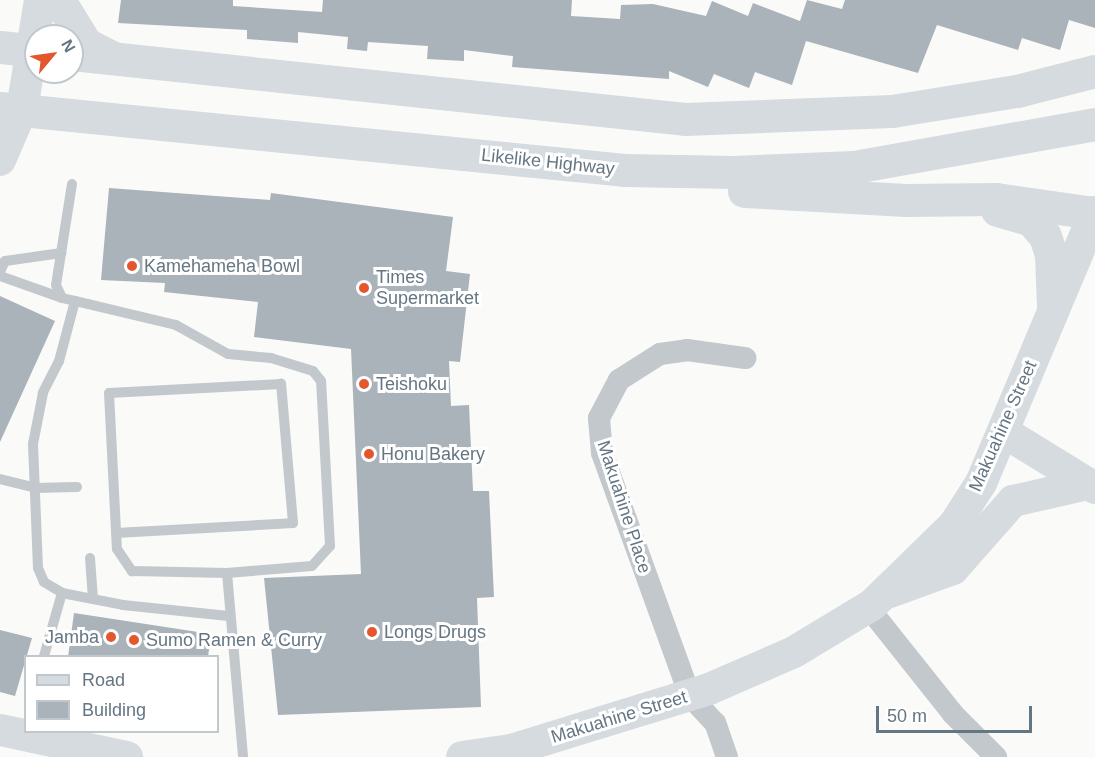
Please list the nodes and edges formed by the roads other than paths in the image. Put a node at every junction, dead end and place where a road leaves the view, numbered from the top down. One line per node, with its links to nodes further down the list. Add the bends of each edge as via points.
1 (40, 0): 3 (street)
2 (58, 0): 7 (highway, via 86,44)
3 (38, 24)
4 (0, 47): 5 (highway)
5 (24, 50)
6 (84, 55): 7 (highway)
7 (115, 59): 8 (highway, via 523,106 730,120 892,111 1017,91)
8 (1095, 71)
9 (24, 78): 10 (street)
10 (11, 109): 12 (street); 13 (highway, Likelike Highway)
11 (1095, 124): 13 (highway, Likelike Highway, via 854,167)
12 (0, 160)
13 (624, 170): 15 (highway, via 671,185)
14 (72, 184): 17 (lane)
15 (906, 200): 16 (highway, via 996,199); 21 (highway, via 1009,211 1031,220 1051,254)
16 (1094, 212): 21 (street, Makuahine Street)
17 (62, 253): 18 (lane, via 5,261); 19 (lane, via 56,285)
18 (0, 274): 19 (lane)
19 (62, 298): 20 (lane)
20 (75, 301): 27 (lane, via 59,361 43,393 33,444); 30 (lane, via 176,324 228,354 303,366 321,381 330,546 312,566)
21 (1053, 308): 23 (street, Makuahine Street)
22 (745, 358): 36 (street, Makuahine Place, via 687,350 660,354 619,380 598,418 602,453)
23 (1005, 432): 25 (street); 33 (street, Makuahine Street, via 954,525)
24 (0, 478): 27 (lane)
25 (1092, 486): 33 (street, via 1013,501 940,578)
26 (77, 487): 27 (lane)
27 (35, 488): 31 (lane, via 38,568 44,582)
28 (116, 533): 28 (lane, via 293,523 281,384 109,393); 30 (lane, via 117,549 132,571)
29 (90, 558): 32 (lane)
30 (227, 573): 34 (lane)
31 (62, 592): 32 (lane); 35 (lane)
32 (93, 599): 34 (lane)
33 (876, 601): 36 (street, Makuahine Street, via 794,652); 42 (street, via 953,714)
34 (228, 616): 39 (lane)
35 (45, 655)
36 (690, 696): 40 (street, Makuahine Street, via 511,750); 41 (street, via 715,723)
37 (32, 733): 38 (street)
38 (127, 757)
39 (243, 757)
40 (462, 757)
41 (727, 757)
42 (996, 757)

